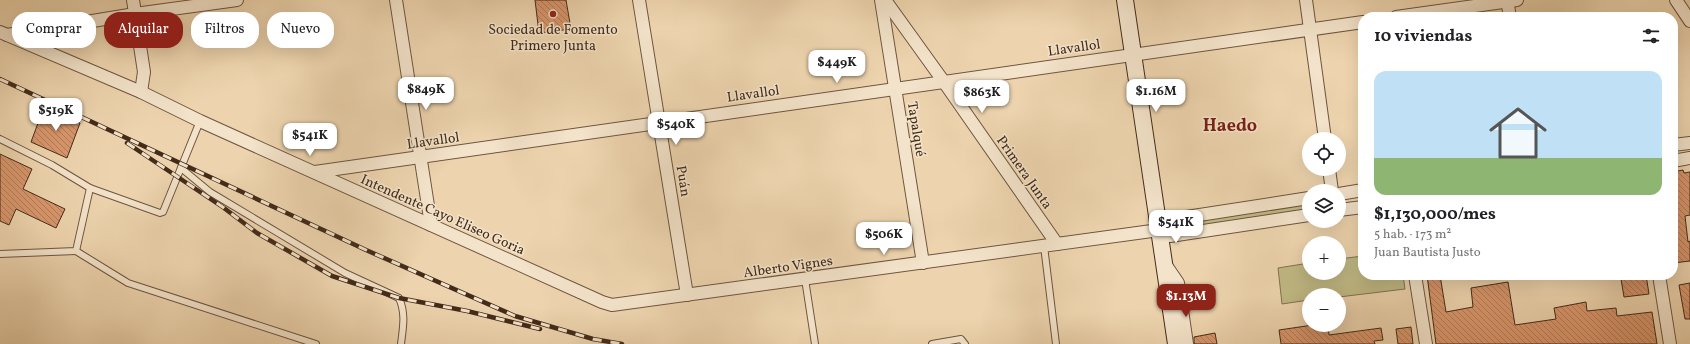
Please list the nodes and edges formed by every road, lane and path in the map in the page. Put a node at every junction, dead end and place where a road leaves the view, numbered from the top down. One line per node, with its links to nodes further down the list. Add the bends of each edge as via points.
1 (133, 0): 11 (street)
2 (237, 0): 12 (street)
3 (396, 0): 31 (street)
4 (639, 0): 26 (street, Puán)
5 (882, 0): 23 (street, Tapalqué)
6 (885, 0): 22 (street, Primera Junta)
7 (1125, 0): 21 (street)
8 (1306, 0): 18 (street)
9 (1511, 0): 13 (street); 14 (street)
10 (1676, 0): 16 (street)
11 (135, 12)
12 (150, 12)
13 (1430, 12)
14 (1510, 12)
15 (104, 18): 19 (street)
16 (1690, 22)
17 (1358, 23): 18 (street, Llavallol)
18 (1310, 29): 21 (street, Llavallol); 27 (street)
19 (4, 33): 24 (street, Intendente Cayo Eliseo Goria)
20 (140, 48): 24 (street, via 144,72)
21 (1133, 54): 22 (street, Llavallol); 44 (street)
22 (944, 82): 23 (street, Llavallol); 45 (street, Primera Junta)
23 (895, 88): 26 (street, Llavallol); 50 (street, Tapalqué)
24 (141, 92): 25 (street, Intendente Cayo Eliseo Goria)
25 (200, 121): 34 (lane); 35 (street, Intendente Cayo Eliseo Goria)
26 (660, 121): 31 (street, Llavallol); 54 (street, Puán)
27 (1324, 132)
28 (0, 139): 36 (lane, via 52,165)
29 (1690, 143): 30 (street)
30 (1678, 145)
31 (420, 157): 35 (street, Llavallol); 43 (street)
32 (1690, 158): 33 (street)
33 (1678, 160)
34 (181, 168): 36 (lane, via 163,212 160,213); 57 (lane, via 210,192 345,273 399,298 404,318)
35 (315, 172): 43 (street, Intendente Cayo Eliseo Goria)
36 (90, 188): 47 (lane)
37 (1358, 191): 38 (street)
38 (1346, 193)
39 (1302, 199): 44 (street, Alberto Vignes, via 1167,220)
40 (1358, 207): 41 (street)
41 (1346, 209)
42 (1302, 216): 44 (street, Alberto Vignes, via 1170,236)
43 (431, 225): 55 (street, Intendente Cayo Eliseo Goria)
44 (1159, 230): 45 (street, Alberto Vignes); 49 (street)
45 (1057, 244): 46 (street, Alberto Vignes)
46 (1044, 246): 50 (street, Alberto Vignes); 61 (lane)
47 (76, 251): 48 (lane); 56 (lane, via 128,283)
48 (0, 254)
49 (1164, 262): 62 (street); 63 (street, via 1178,283)
50 (923, 263): 51 (street, Alberto Vignes)
51 (805, 279): 54 (street, Alberto Vignes); 58 (lane)
52 (1417, 280): 64 (street)
53 (1660, 280): 65 (street)
54 (688, 295): 55 (street, Alberto Vignes)
55 (612, 305)
56 (316, 344)
57 (401, 344)
58 (815, 344)
59 (932, 344): 60 (lane, via 956,338 961,338)
60 (965, 344)
61 (1056, 344)
62 (1176, 344)
63 (1187, 344)
64 (1426, 344)
65 (1670, 344)

